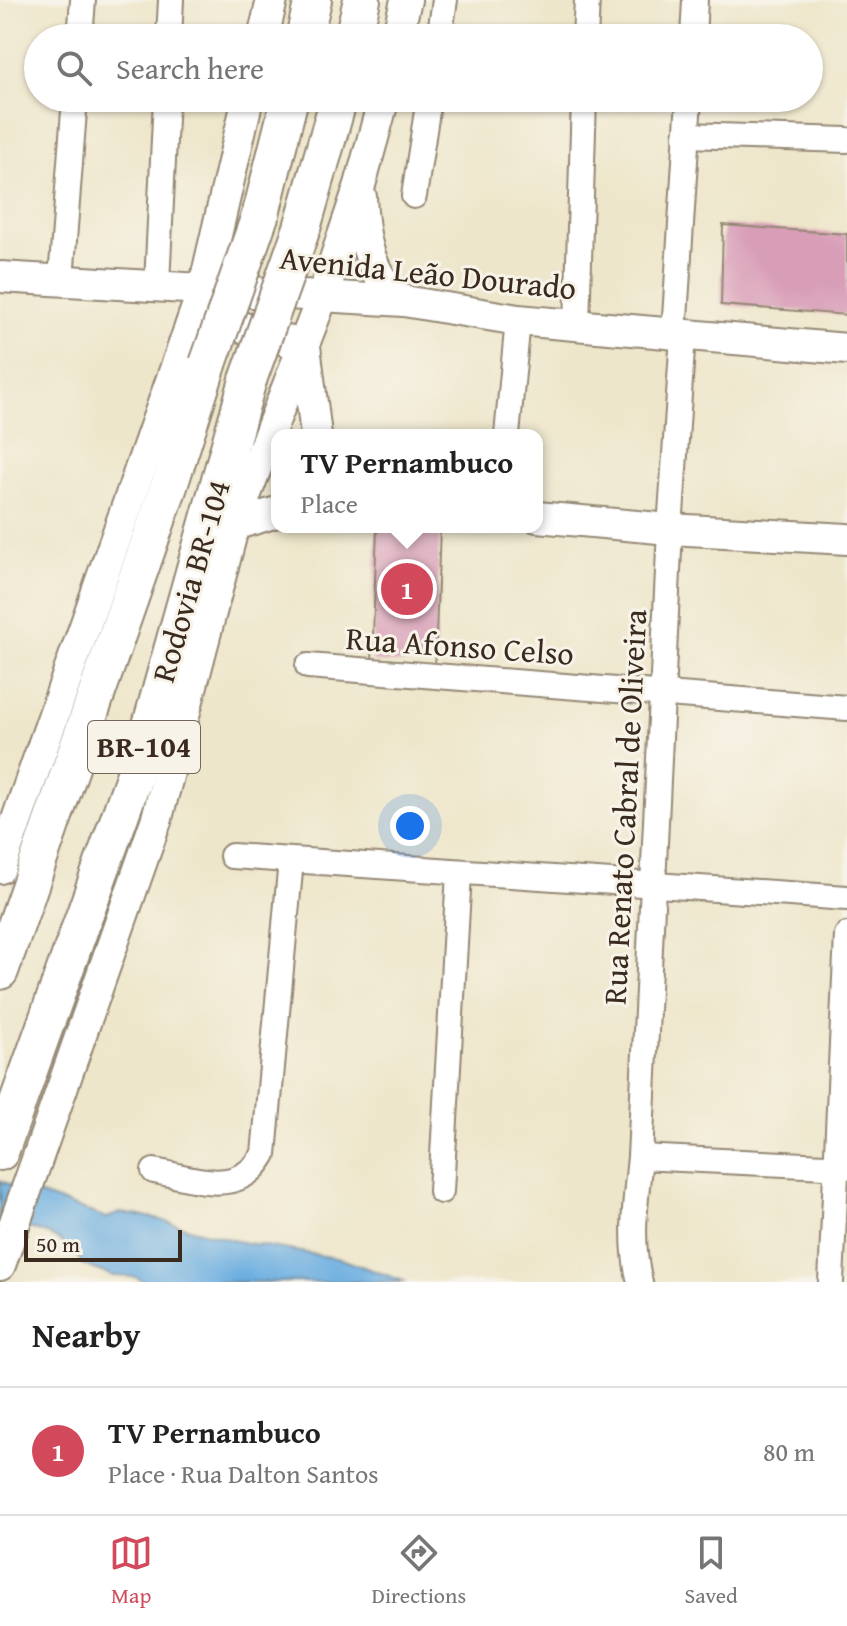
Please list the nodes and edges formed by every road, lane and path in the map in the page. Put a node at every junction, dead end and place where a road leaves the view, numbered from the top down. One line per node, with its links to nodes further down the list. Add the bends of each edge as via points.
1 (83, 0): 10 (street)
2 (171, 0): 11 (street)
3 (272, 0): 12 (main road)
4 (313, 0): 13 (highway)
5 (362, 0): 14 (highway)
6 (406, 0): 15 (main road)
7 (445, 0): 16 (street)
8 (587, 0): 17 (street)
9 (695, 0): 18 (street)
10 (81, 24)
11 (170, 24)
12 (266, 24)
13 (307, 24)
14 (356, 24)
15 (400, 24)
16 (441, 24)
17 (586, 24)
18 (694, 24)
19 (74, 112): 33 (street)
20 (165, 112): 34 (street)
21 (245, 112): 36 (main road)
22 (286, 112): 63 (highway, Rodovia BR-104 / BR-104, bridge, via 261,213)
23 (335, 112): 64 (highway, Rodovia BR-104 / BR-104, bridge, via 302,228 248,380 146,743)
24 (380, 112): 30 (main road)
25 (427, 112): 31 (street)
26 (584, 112): 39 (street)
27 (688, 112): 28 (street, Rua Renato Cabral de Oliveira)
28 (686, 135): 29 (street); 40 (street, Rua Renato Cabral de Oliveira)
29 (847, 140)
30 (360, 185): 35 (main road); 37 (main road, via 372,261 386,286)
31 (414, 196)
32 (0, 277): 33 (main road, Avenida Leão Dourado)
33 (61, 279): 34 (main road, Avenida Leão Dourado)
34 (157, 284): 36 (main road, Avenida Leão Dourado)
35 (323, 295): 36 (main road, Avenida Leão Dourado); 37 (main road, Avenida Leão Dourado); 41 (main road)
36 (199, 300): 41 (main road); 55 (main road)
37 (404, 301): 38 (main road, Avenida Leão Dourado)
38 (518, 320): 39 (main road, Avenida Leão Dourado); 45 (street)
39 (577, 326): 40 (main road, Avenida Leão Dourado)
40 (678, 334): 42 (main road, Avenida Leão Dourado); 50 (street, Rua Renato Cabral de Oliveira)
41 (305, 346): 43 (main road); 44 (main road)
42 (847, 349)
43 (272, 429)
44 (315, 429)
45 (508, 429)
46 (271, 432): 49 (main road)
47 (271, 514): 49 (main road)
48 (543, 518): 50 (main road)
49 (234, 525): 69 (main road, via 157,818)
50 (670, 529): 51 (main road); 53 (street, Rua Renato Cabral de Oliveira)
51 (847, 539)
52 (308, 666): 53 (street, Rua Afonso Celso)
53 (664, 694): 54 (street, Rua Afonso Celso); 60 (street, Rua Renato Cabral de Oliveira)
54 (847, 708)
55 (7, 828): 58 (main road)
56 (232, 856): 57 (street)
57 (291, 860): 59 (street); 67 (street, via 264,1154 243,1178 225,1182)
58 (0, 868)
59 (459, 873): 60 (street); 68 (street)
60 (653, 886): 61 (street); 65 (street, Rua Renato Cabral de Oliveira)
61 (847, 898)
62 (847, 935): 66 (street)
63 (0, 971)
64 (0, 1152)
65 (640, 1157): 66 (street); 70 (street, Rua Renato Cabral de Oliveira, via 634,1228)
66 (842, 1166): 71 (street)
67 (154, 1171)
68 (441, 1191)
69 (0, 1265)
70 (640, 1282)
71 (831, 1282)

